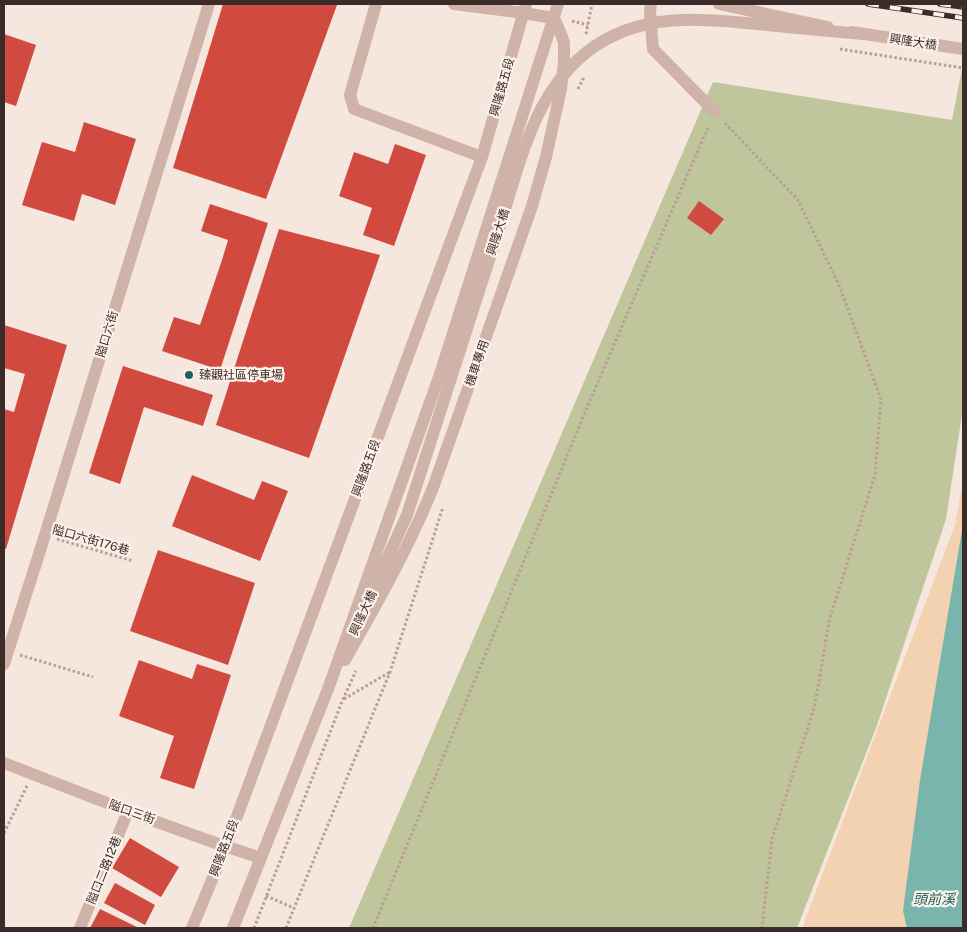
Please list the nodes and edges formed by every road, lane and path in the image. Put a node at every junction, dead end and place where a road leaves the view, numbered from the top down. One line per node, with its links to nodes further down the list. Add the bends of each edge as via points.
1 (208, 4): 17 (street, 隘口六街)
2 (376, 4): 16 (street, via 350,95 354,109)
3 (454, 4): 7 (street)
4 (558, 4): 8 (street)
5 (651, 4): 15 (street, via 653,49)
6 (719, 4): 9 (street, 興隆大橋, bridge)
7 (525, 8): 8 (street); 16 (street, 興隆路五段)
8 (554, 18): 22 (street, via 440,374); 22 (street, 機車專用, via 564,43 561,89 532,206 423,512 386,588)
9 (863, 34): 11 (street, 興隆大橋); 22 (street, 興隆大橋, bridge, via 714,20 648,24 622,31 600,42 575,62 556,85 537,117 521,158 407,515)
10 (837, 49): 12 (path, bridge)
11 (963, 49)
12 (963, 68)
13 (588, 72): 14 (path)
14 (575, 95)
15 (715, 112): 35 (path, via 588,404); 36 (path, via 798,200 838,285 881,400 875,476 829,621 815,705 772,839)
16 (482, 157): 28 (street, 興隆路五段)
17 (45, 536): 18 (path, 隘口六街176巷); 19 (street, 隘口六街)
18 (132, 561)
19 (6, 658): 21 (path)
20 (390, 672): 23 (path)
21 (93, 677)
22 (328, 689): 29 (street)
23 (343, 699)
24 (4, 763): 25 (street, 隘口三街)
25 (32, 774): 26 (street, 隘口三街); 27 (path)
26 (128, 811): 28 (street, 隘口三街); 32 (street, 隘口二路12巷)
27 (4, 833)
28 (226, 846): 29 (street, 隘口三街); 33 (street, 興隆路五段)
29 (262, 858): 34 (street)
30 (266, 896): 31 (path)
31 (294, 908)
32 (80, 928)
33 (192, 928)
34 (233, 928)
35 (373, 928)
36 (762, 928)

